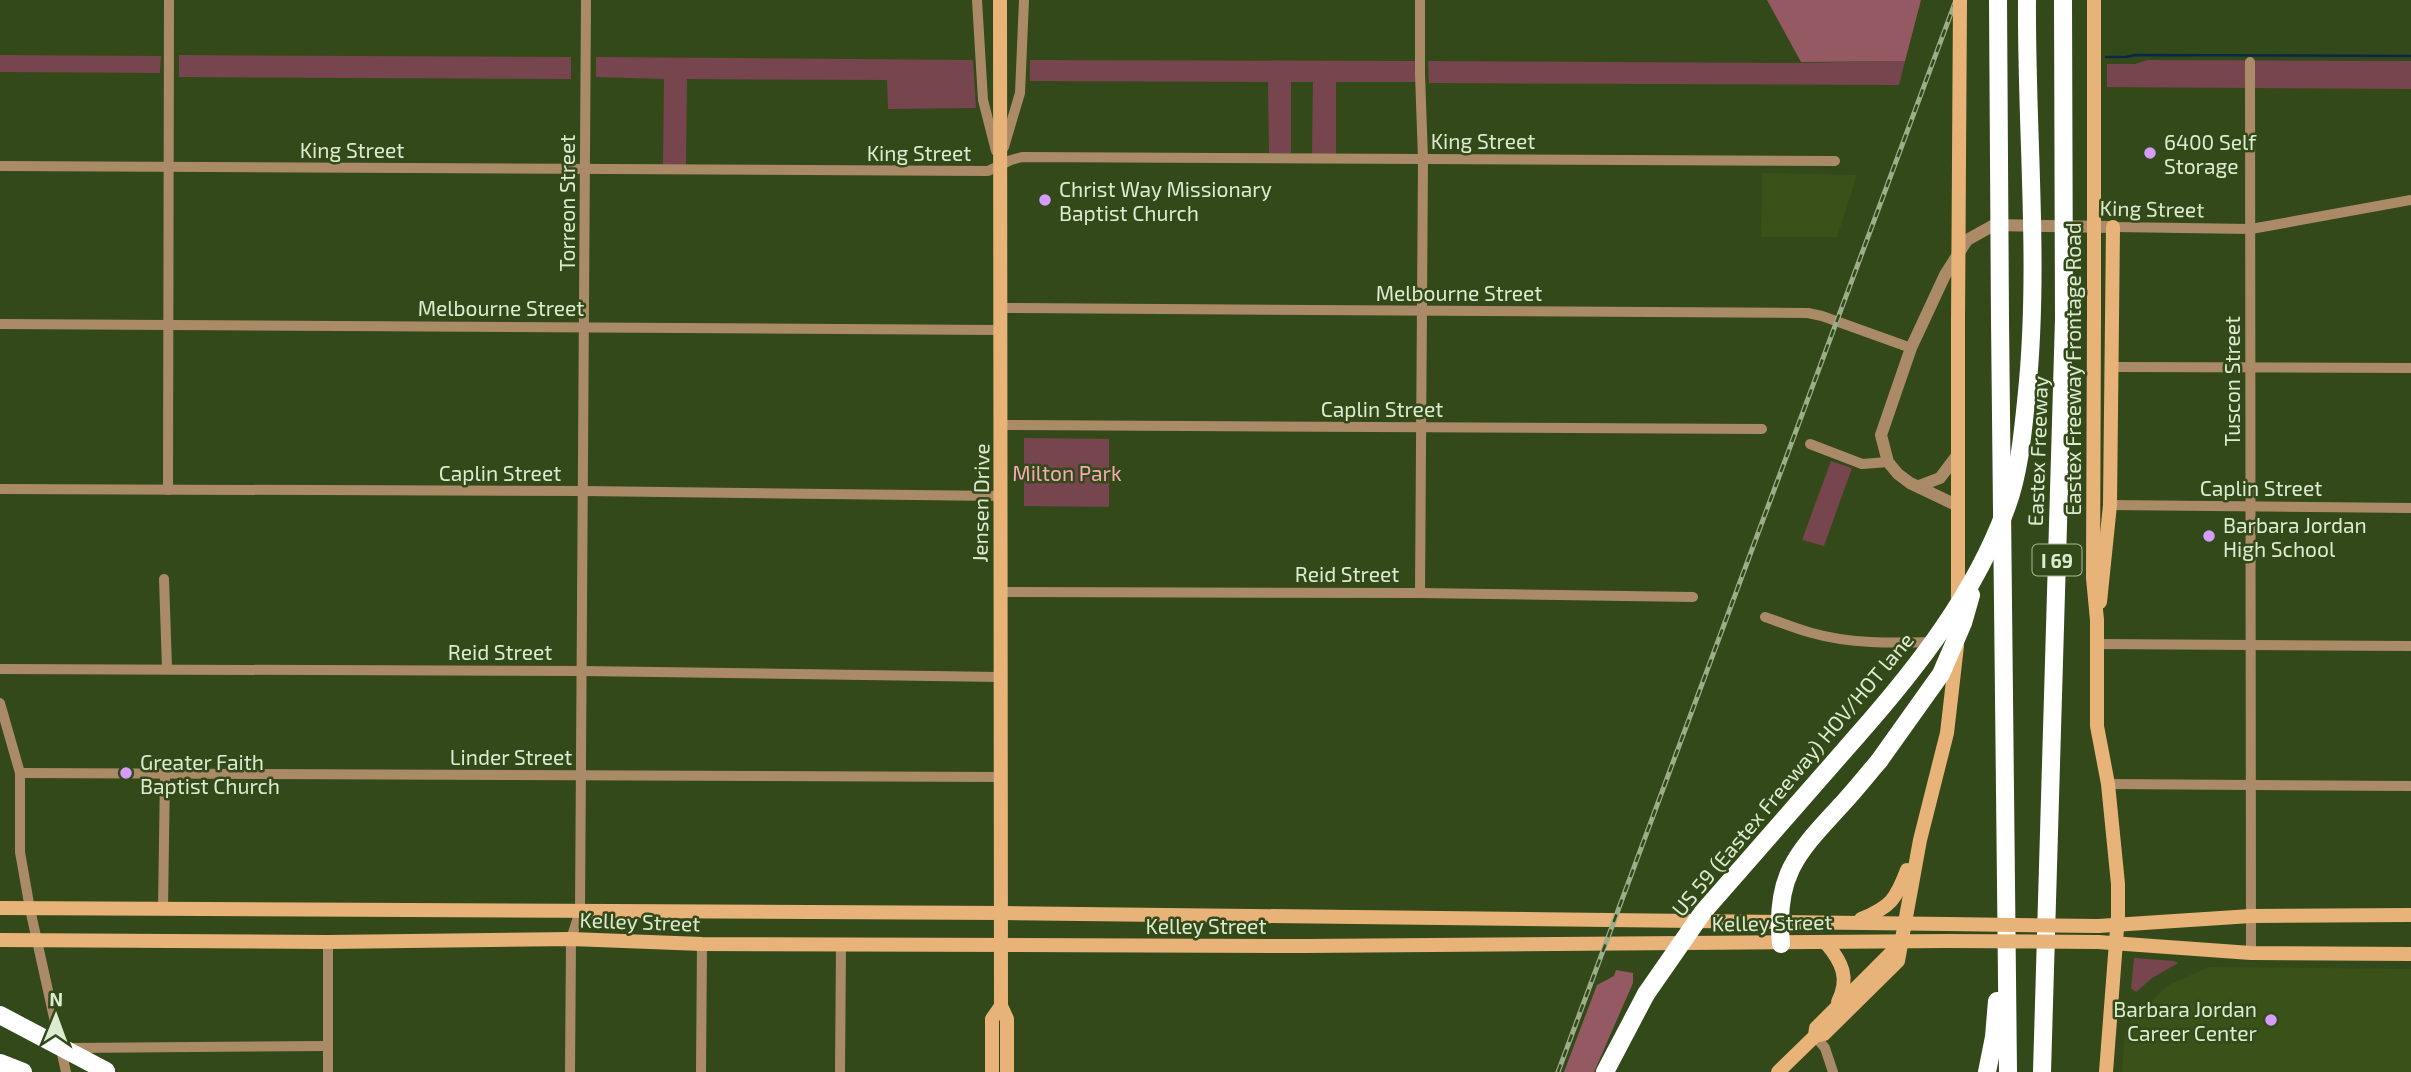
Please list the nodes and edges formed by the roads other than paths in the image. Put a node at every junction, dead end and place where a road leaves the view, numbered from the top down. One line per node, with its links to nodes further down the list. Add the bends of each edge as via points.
1 (169, 0): 17 (street)
2 (586, 0): 18 (street, Torreon Street)
3 (977, 0): 15 (street, via 983,100)
4 (1000, 0): 15 (main road, Jensen Drive)
5 (1024, 0): 15 (street, via 1020,93)
6 (1420, 0): 13 (street)
7 (1960, 0): 36 (main road, bridge)
8 (1998, 0): 71 (highway, Eastex Freeway / I 69, bridge)
9 (2027, 0): 47 (highway, US 59 (Eastex Freeway) HOV/HOT lane, bridge, via 2033,212 2031,353 2021,444 2007,505)
10 (2063, 0): 117 (highway, Eastex Freeway / I 69, bridge, via 2064,318)
11 (2094, 0): 53 (main road, Eastex Freeway Frontage Road, bridge, via 2093,578)
12 (2250, 62): 21 (street, Tuscon Street)
13 (1423, 159): 14 (street, King Street); 15 (street, King Street, via 1022,157); 23 (street)
14 (1835, 161)
15 (999, 165): 18 (street, King Street, via 988,171); 22 (main road, Jensen Drive)
16 (0, 166): 17 (street, King Street)
17 (168, 167): 18 (street, King Street); 25 (street)
18 (585, 170): 26 (street, Torreon Street)
19 (2411, 200): 21 (street, King Street)
20 (2113, 227): 21 (street, King Street); 28 (street, King Street, via 1994,225 1967,240); 30 (main road)
21 (2251, 229): 29 (street, Tuscon Street)
22 (1000, 308): 23 (street, Melbourne Street); 27 (main road, Jensen Drive)
23 (1421, 311): 28 (street, Melbourne Street, via 1808,313); 33 (street)
24 (0, 324): 25 (street, Melbourne Street)
25 (167, 325): 26 (street, Melbourne Street); 40 (street)
26 (585, 327): 27 (street, Melbourne Street); 41 (street, Torreon Street)
27 (1001, 330): 32 (main road, Jensen Drive)
28 (1911, 348): 37 (street, King Street, via 1881,435)
29 (2250, 367): 30 (street); 31 (street); 45 (street, Tuscon Street)
30 (2112, 368): 43 (main road)
31 (2411, 368)
32 (1002, 425): 33 (street, Caplin Street); 42 (main road, Jensen Drive)
33 (1421, 428): 34 (street, Caplin Street); 50 (street)
34 (1762, 429)
35 (1810, 444): 37 (street, via 1862,464)
36 (1958, 454): 38 (street, via 1940,478); 44 (main road)
37 (1888, 462): 38 (street)
38 (1919, 486): 44 (street)
39 (0, 489): 40 (street, Caplin Street)
40 (168, 490): 41 (street, Caplin Street)
41 (583, 491): 42 (street, Caplin Street); 60 (street, Torreon Street)
42 (1000, 496): 49 (main road, Jensen Drive)
43 (2110, 505): 45 (street, Caplin Street); 53 (main road)
44 (1958, 506): 54 (main road)
45 (2252, 507): 46 (street, Caplin Street); 56 (street, Tuscon Street)
46 (2411, 508)
47 (1978, 571): 79 (highway, bridge, via 1941,674 1879,761 1800,850 1783,888); 112 (highway, US 59 (Eastex Freeway) HOV/HOT lane, bridge, via 1904,683 1703,912 1646,994)
48 (164, 579): 58 (street)
49 (1000, 592): 50 (street, Reid Street); 61 (main road, Jensen Drive)
50 (1420, 593): 51 (street, Reid Street)
51 (1693, 597)
52 (1765, 617): 54 (street, via 1812,634 1859,641)
53 (2097, 620): 55 (main road, Eastex Freeway Frontage Road)
54 (1958, 642): 70 (main road, via 1947,733)
55 (2096, 644): 56 (street); 67 (main road, Eastex Freeway Frontage Road, via 2097,726)
56 (2250, 644): 57 (street); 68 (street, Tuscon Street)
57 (2411, 646)
58 (167, 668): 59 (street, Reid Street); 60 (street, Reid Street)
59 (0, 669)
60 (582, 671): 61 (street, Reid Street); 65 (street, Torreon Street)
61 (1000, 677): 66 (main road, Jensen Drive)
62 (0, 704): 63 (street)
63 (20, 773): 64 (street, Linder Street); 74 (street, via 20,852)
64 (165, 774): 65 (street, Linder Street); 73 (street)
65 (582, 775): 66 (street, Linder Street); 75 (street, Torreon Street)
66 (1001, 777): 76 (main road, Jensen Drive)
67 (2108, 784): 68 (street); 82 (main road, Eastex Freeway Frontage Road)
68 (2250, 784): 69 (street); 78 (street, Tuscon Street)
69 (2411, 786)
70 (1920, 840): 80 (main road, via 1893,901); 81 (main road)
71 (2005, 893): 115 (highway); 116 (highway, Eastex Freeway / I 69)
72 (0, 908): 74 (main road, Kelley Street)
73 (163, 908): 74 (main road, Kelley Street); 75 (main road, Kelley Street)
74 (30, 909): 85 (street)
75 (580, 911): 76 (main road, Kelley Street); 83 (street, Torreon Street)
76 (1002, 914): 79 (main road, Kelley Street); 93 (main road, Jensen Drive)
77 (2411, 915): 78 (main road, Kelley Street)
78 (2251, 916): 82 (main road, Kelley Street); 94 (street, Tuscon Street)
79 (1779, 922): 80 (main road, Kelley Street); 91 (highway)
80 (1854, 922): 81 (main road, Kelley Street)
81 (1905, 923): 82 (main road, Kelley Street, bridge); 86 (main road)
82 (2118, 924): 89 (main road, Eastex Freeway Frontage Road)
83 (571, 939): 87 (main road, Kelley Street); 90 (main road, Kelley Street); 107 (street, Torreon Street)
84 (0, 940): 85 (main road, Kelley Street)
85 (37, 940): 87 (main road, Kelley Street); 101 (street)
86 (1903, 940): 88 (main road, Kelley Street); 89 (main road, Kelley Street, bridge); 97 (main road); 99 (main road, via 1898,961 1824,1034)
87 (328, 942): 100 (street)
88 (1826, 943): 91 (main road, Kelley Street); 97 (main road, via 1844,974)
89 (2115, 943): 94 (main road, Kelley Street); 118 (main road, Eastex Freeway Frontage Road)
90 (702, 944): 92 (main road, Kelley Street); 108 (street)
91 (1781, 944): 93 (main road, Kelley Street)
92 (841, 945): 93 (main road, Kelley Street); 109 (street)
93 (1001, 945): 96 (main road, Jensen Drive)
94 (2251, 953): 95 (main road, Kelley Street)
95 (2411, 954)
96 (1001, 1006): 110 (main road, Jensen Drive, via 992,1019); 111 (main road, Jensen Drive, via 1007,1019)
97 (1836, 1007): 99 (main road, via 1815,1028)
98 (0, 1015): 105 (highway, bridge)
99 (1815, 1036): 113 (main road); 114 (street, via 1825,1048)
100 (328, 1046): 101 (street); 106 (street)
101 (62, 1048): 104 (street)
102 (0, 1063): 103 (highway)
103 (23, 1072)
104 (66, 1072)
105 (107, 1072)
106 (328, 1072)
107 (570, 1072)
108 (701, 1072)
109 (840, 1072)
110 (992, 1072)
111 (1007, 1072)
112 (1605, 1072)
113 (1778, 1072)
114 (1833, 1072)
115 (1987, 1072)
116 (2008, 1072)
117 (2044, 1072)
118 (2106, 1072)

